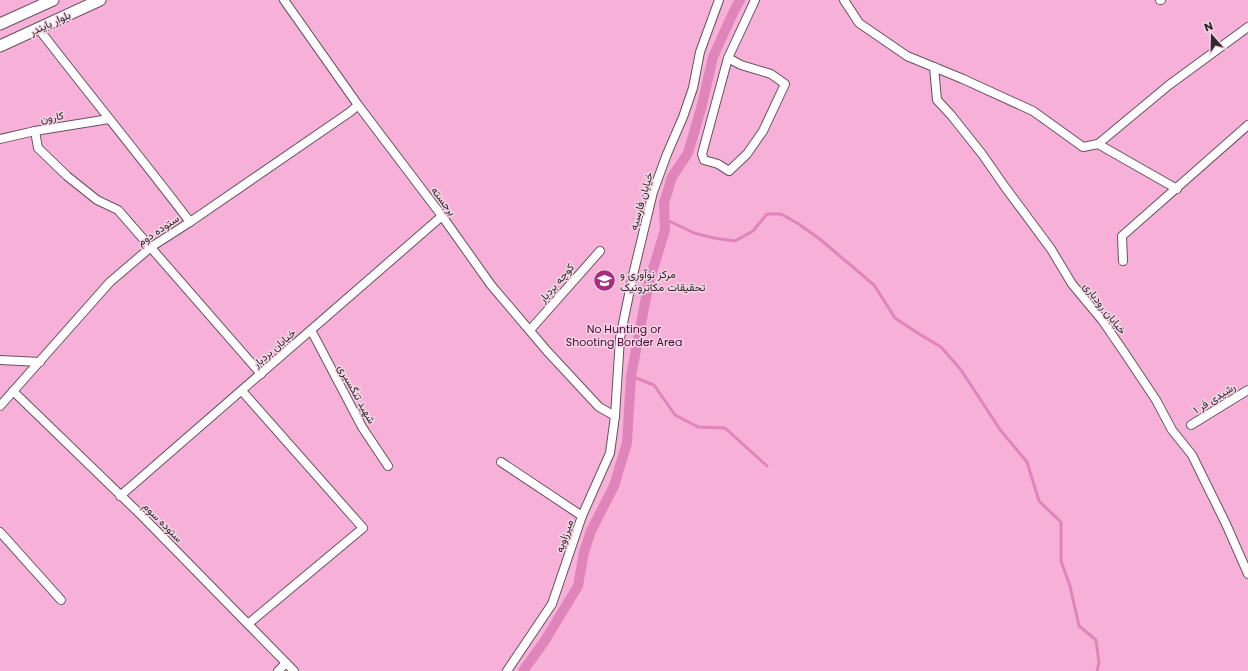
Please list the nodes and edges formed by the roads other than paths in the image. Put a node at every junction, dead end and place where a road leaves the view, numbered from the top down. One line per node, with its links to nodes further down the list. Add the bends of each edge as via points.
1 (53, 0): 7 (street, بلوار بایندر)
2 (100, 0): 9 (street, بلوار بایندر)
3 (284, 0): 13 (street, برجسته)
4 (719, 0): 34 (street, خیابان فارسیه, via 700,52 693,88 653,192 620,338)
5 (755, 0): 11 (street)
6 (844, 0): 12 (street, via 859,23 907,56)
7 (0, 24)
8 (1248, 27): 18 (street, via 1169,84)
9 (38, 28): 10 (street, بلوار بایندر); 14 (street)
10 (0, 46)
11 (728, 58): 11 (street, via 702,154 704,160 718,164 729,172 747,154 763,131 785,84 771,74 741,65)
12 (934, 67): 18 (street, via 1033,111 1083,147); 41 (street, خیابان رودباری, via 937,100 982,154 1051,249 1072,284 1120,345 1156,400 1172,430 1192,455)
13 (358, 105): 20 (street, برجسته); 21 (street, ستوده دوم)
14 (109, 119): 16 (street, کارون); 21 (street)
15 (1248, 125): 19 (street)
16 (35, 131): 17 (street, کارون); 22 (street, via 38,148 96,200 118,210)
17 (0, 139)
18 (1098, 144): 19 (street)
19 (1177, 189): 24 (street, via 1122,236)
20 (442, 216): 25 (street, خیابان بردبار); 26 (street, برجسته, via 491,286)
21 (190, 222): 22 (street, ستوده دوم)
22 (151, 247): 28 (street, ستوده دوم, via 110,282); 29 (street)
23 (600, 251): 26 (street, کوچه بردبار)
24 (1123, 261)
25 (311, 330): 29 (street, خیابان بردبار); 37 (street, شهید تنگسیری, via 362,427)
26 (530, 330): 34 (street, برجسته, via 599,407)
27 (0, 360): 28 (street)
28 (40, 362): 32 (street, ستوده دوم)
29 (261, 374): 30 (street, خیابان بردبار)
30 (242, 390): 38 (street, خیابان بردبار); 43 (street, via 363,528)
31 (1248, 390): 35 (street, رشیدی فر ۱)
32 (13, 391): 33 (street, ستوده دوم); 38 (street, ستوده سوم)
33 (0, 406)
34 (614, 416): 39 (street, میرزاویه, via 610,453)
35 (1191, 425)
36 (501, 462): 39 (street)
37 (388, 466)
38 (120, 496): 43 (street, ستوده سوم)
39 (582, 516): 47 (street, میرزاویه, via 552,604)
40 (0, 532): 42 (street)
41 (1248, 574)
42 (61, 600)
43 (248, 624): 44 (street, ستوده سوم)
44 (286, 663): 45 (street); 46 (street, ستوده سوم)
45 (278, 671)
46 (294, 671)
47 (507, 671)

